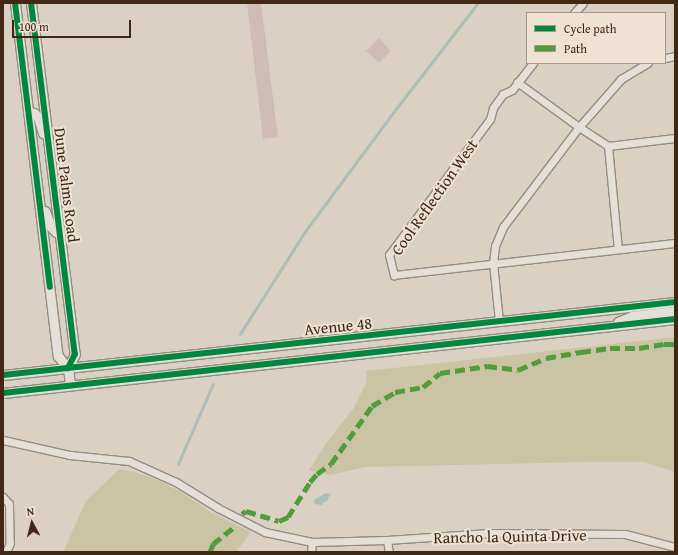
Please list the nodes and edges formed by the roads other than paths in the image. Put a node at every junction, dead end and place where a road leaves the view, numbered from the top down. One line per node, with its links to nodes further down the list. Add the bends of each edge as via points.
1 (15, 3): 8 (main road, Dune Palms Road)
2 (583, 3): 4 (street)
3 (29, 4): 12 (main road, Dune Palms Road)
4 (575, 12)
5 (532, 64): 7 (street, Cool Reflection West)
6 (646, 64): 9 (street, via 621,79)
7 (518, 82): 9 (street); 17 (street, Cool Reflection West, via 496,103 490,119 389,255 394,275)
8 (28, 112): 12 (main road, via 38,117); 13 (main road, Dune Palms Road)
9 (579, 127): 11 (street); 17 (street, via 503,227 495,246)
10 (675, 138): 11 (street)
11 (608, 146): 16 (street)
12 (50, 154): 14 (main road, Dune Palms Road)
13 (38, 189): 14 (main road, via 51,228); 24 (main road, Dune Palms Road, via 58,356)
14 (60, 233): 24 (main road, Dune Palms Road, via 76,354)
15 (675, 243): 16 (street, Cool Reflection West)
16 (618, 249): 17 (street, Cool Reflection West)
17 (493, 263): 21 (street)
18 (675, 302): 21 (main road, Avenue 48)
19 (675, 312): 22 (main road, via 632,316)
20 (675, 319): 22 (main road, Avenue 48)
21 (499, 322): 23 (main road); 24 (main road, Avenue 48)
22 (607, 326): 23 (main road, Avenue 48)
23 (501, 338): 26 (main road, Avenue 48)
24 (68, 368): 25 (main road, Avenue 48); 26 (main road, Dune Palms Road)
25 (3, 375)
26 (70, 385): 27 (main road, Avenue 48)
27 (3, 393)
28 (3, 440): 31 (street, Rancho la Quinta Drive, via 70,455 129,462 176,482 218,508 265,532)
29 (3, 496): 33 (street, via 9,504 10,543)
30 (387, 540): 31 (street, Rancho la Quinta Drive); 32 (street, Rancho la Quinta Drive, via 489,533 625,534); 35 (street)
31 (312, 542): 34 (street)
32 (675, 548)
33 (6, 552)
34 (311, 552)
35 (388, 552)

